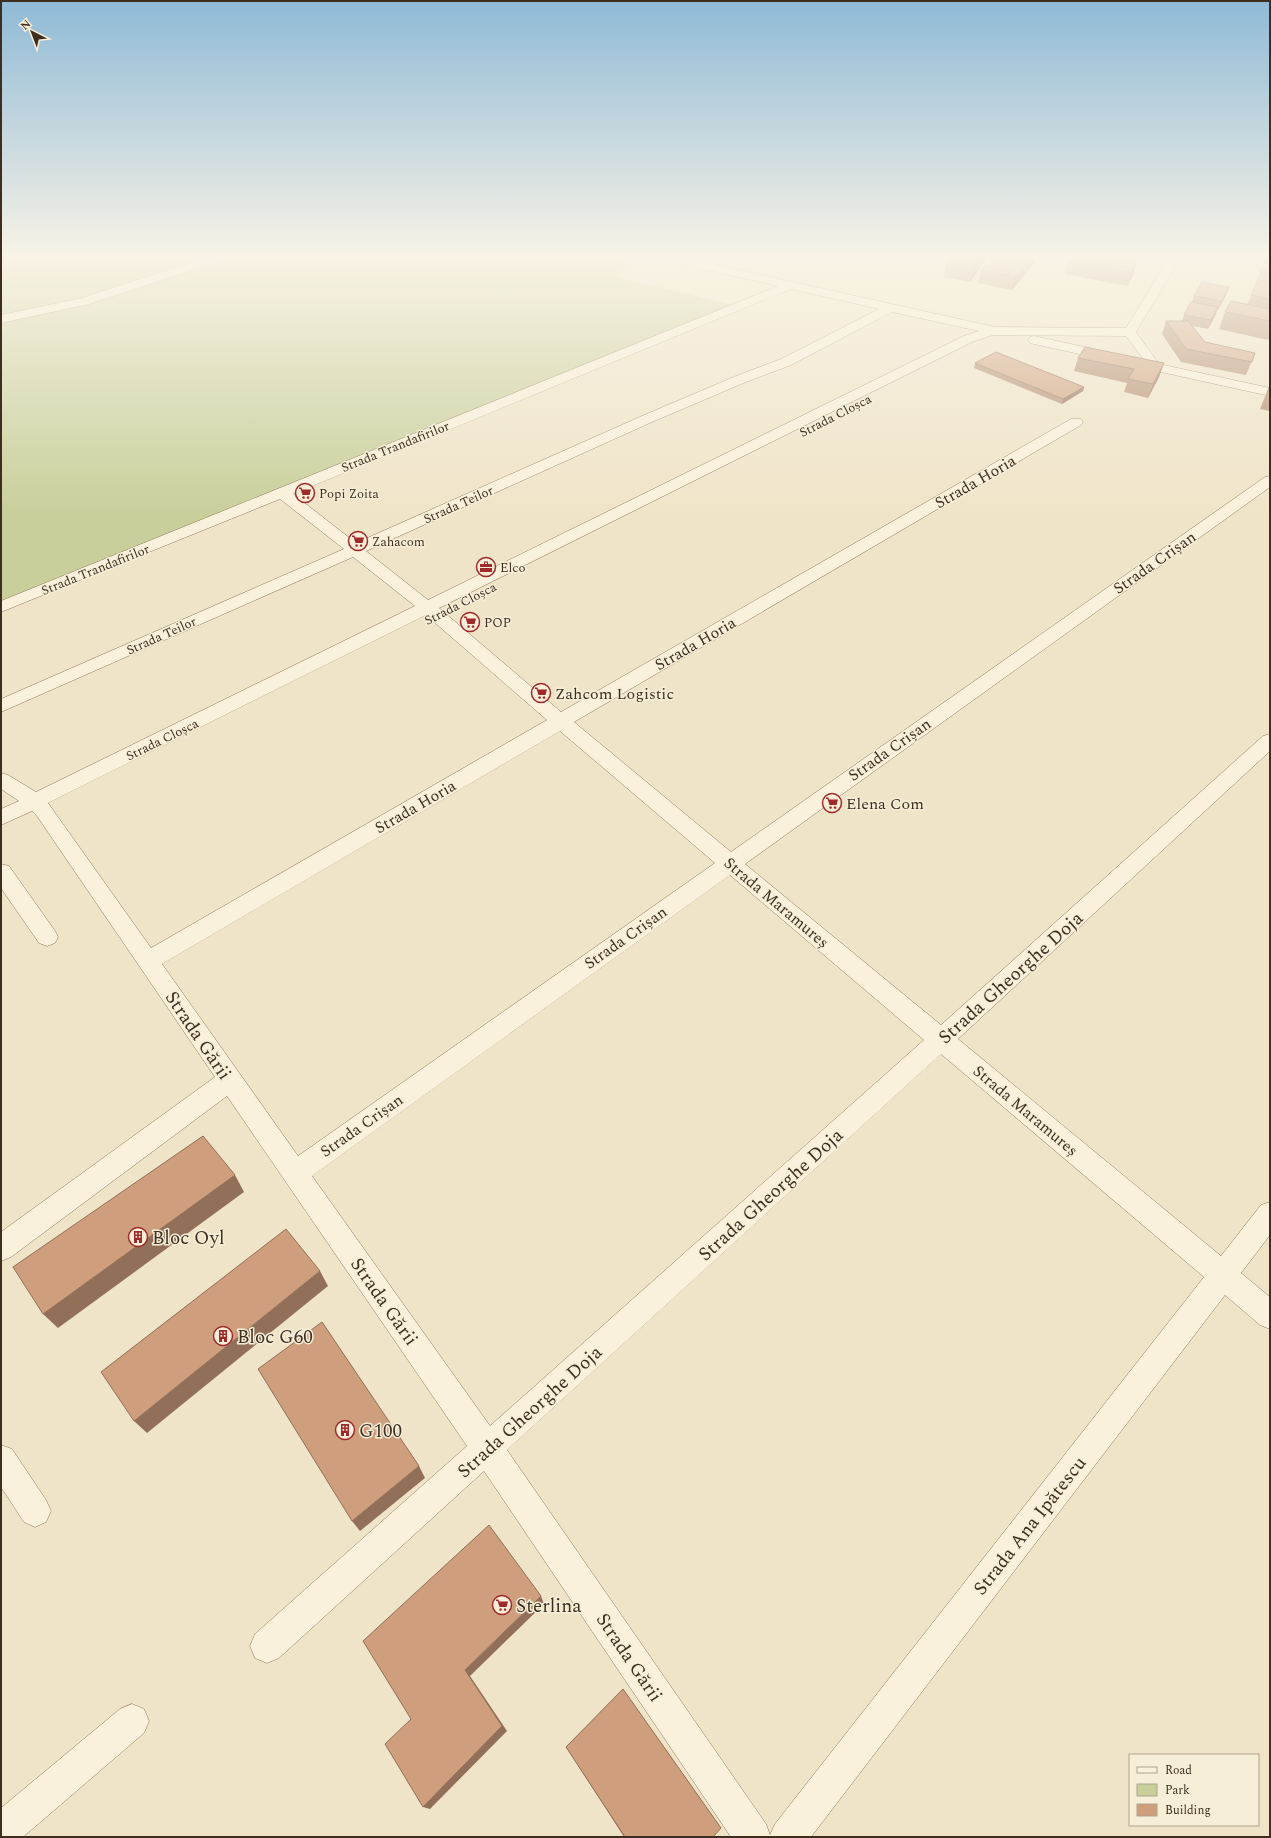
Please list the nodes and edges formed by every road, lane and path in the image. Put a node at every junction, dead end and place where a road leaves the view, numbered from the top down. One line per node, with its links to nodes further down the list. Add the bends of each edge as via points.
1 (654, 341): 10 (street, Strada Trandafirilor)
2 (827, 341): 11 (street, Strada Teilor, via 786,362 647,419)
3 (980, 341): 13 (street, Strada Cloșca)
4 (1036, 341): 6 (street)
5 (1136, 341): 6 (street)
6 (1155, 367): 7 (street)
7 (1270, 392)
8 (1076, 422): 15 (street, Strada Horia)
9 (1270, 480): 20 (street, Strada Crișan)
10 (281, 492): 11 (street, Strada Maramureș); 12 (street, Strada Trandafirilor)
11 (355, 550): 13 (street, Strada Maramureș); 14 (street, Strada Teilor)
12 (1, 607)
13 (431, 611): 15 (street, Strada Maramureș); 18 (street, Strada Cloșca)
14 (1, 706)
15 (560, 721): 20 (street, Strada Maramureș); 23 (street, Strada Horia)
16 (1270, 740): 24 (street, Strada Gheorghe Doja)
17 (1, 780): 18 (street, Strada Gării)
18 (40, 807): 19 (street, Strada Cloșca); 23 (street, Strada Gării)
19 (1, 818)
20 (730, 862): 24 (street, Strada Maramureș); 26 (street, Strada Crișan)
21 (1, 872): 22 (street)
22 (47, 937)
23 (148, 961): 25 (street, Strada Gării)
24 (942, 1039): 29 (street, Strada Maramureș); 31 (street, Strada Gheorghe Doja)
25 (230, 1080): 26 (street, Strada Gării); 28 (street)
26 (295, 1173): 31 (street, Strada Gării)
27 (1270, 1214): 29 (street, Strada Ana Ipătescu)
28 (1, 1248)
29 (1223, 1275): 30 (street, Strada Maramureș); 38 (street, Strada Ana Ipătescu)
30 (1270, 1315)
31 (488, 1449): 34 (street, Strada Gheorghe Doja); 37 (street, Strada Gării)
32 (1, 1460): 33 (street)
33 (35, 1511)
34 (267, 1646)
35 (132, 1722): 36 (street)
36 (1, 1832)
37 (753, 1837)
38 (788, 1837)

